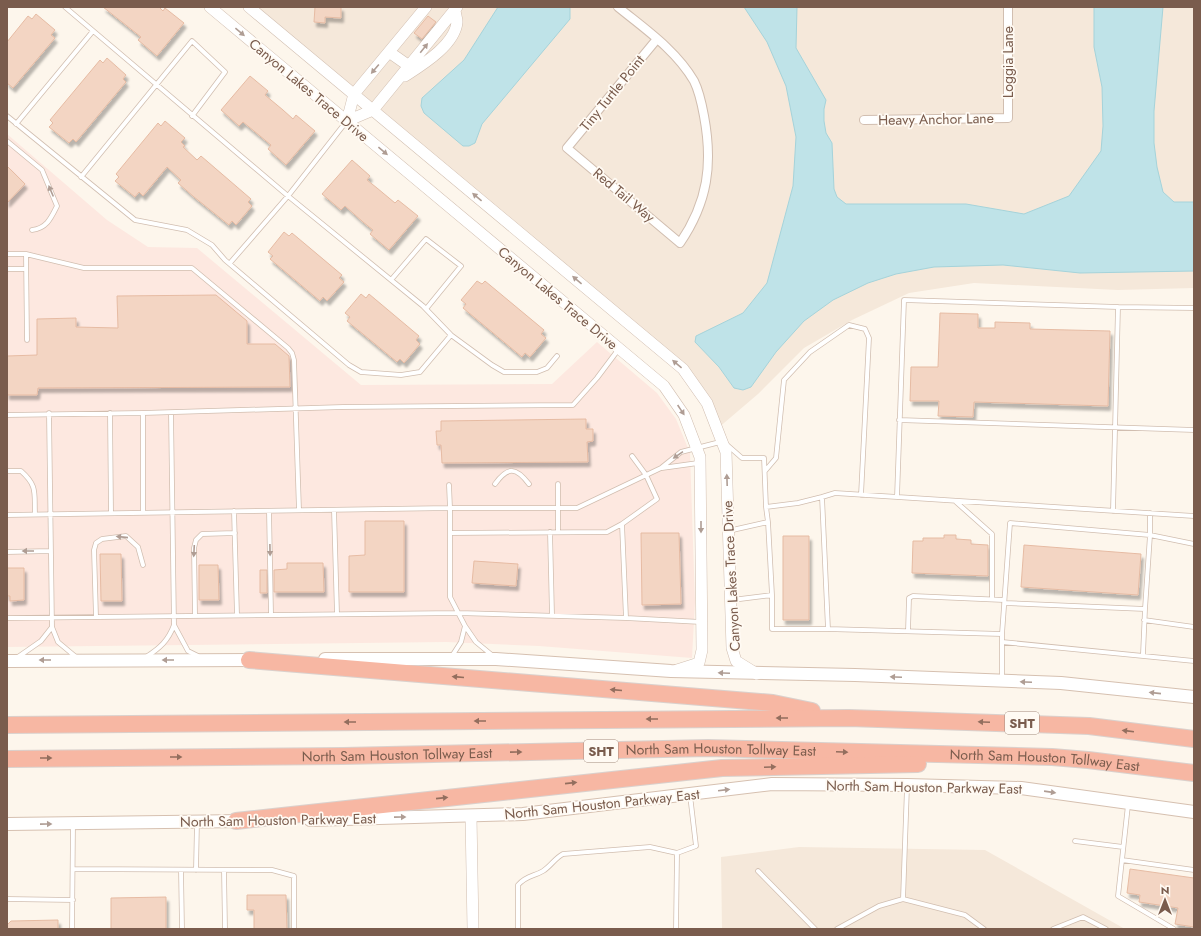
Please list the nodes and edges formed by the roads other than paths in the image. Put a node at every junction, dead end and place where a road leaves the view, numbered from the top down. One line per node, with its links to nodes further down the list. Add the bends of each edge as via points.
1 (64, 7): 8 (lane)
2 (210, 7): 20 (street, Canyon Lakes Trace Drive, one-way to 20)
3 (249, 7): 14 (street, Canyon Lakes Trace Drive)
4 (426, 7): 10 (street)
5 (618, 7): 9 (street)
6 (1008, 7): 18 (street, Loggia Lane)
7 (454, 8): 11 (street, one-way to 7); 12 (street, via 457,22 444,45 432,59)
8 (93, 31): 13 (lane); 21 (lane)
9 (657, 39): 23 (street, Tiny Turtle Point); 23 (street, Red Tail Way, via 678,60 694,82 707,134 709,170 704,197 692,226 680,243)
10 (389, 52): 11 (street); 14 (street, one-way to 14)
11 (409, 66): 12 (street)
12 (396, 82): 15 (street)
13 (155, 84): 17 (lane); 17 (lane, via 192,40 225,72); 24 (lane)
14 (354, 94): 15 (street, Canyon Lakes Trace Drive); 20 (street)
15 (373, 110): 20 (street); 49 (street, Canyon Lakes Trace Drive, one-way to 15, via 707,403 683,369)
16 (7, 116): 21 (lane)
17 (192, 116): 25 (lane)
18 (1008, 118): 19 (street, Heavy Anchor Lane)
19 (864, 120)
20 (347, 121): 25 (lane); 38 (street, Canyon Lakes Trace Drive, one-way to 38)
21 (16, 124): 24 (lane)
22 (7, 141): 26 (lane, one-way to 22, via 41,229 51,219 57,206 42,170)
23 (567, 148)
24 (81, 177): 29 (lane, via 135,220 187,230 212,245)
25 (288, 196): 29 (lane); 32 (lane)
26 (32, 230)
27 (7, 254): 28 (lane)
28 (26, 254): 31 (lane); 40 (lane, via 84,268 192,268 292,353)
29 (230, 263): 36 (lane, via 349,365 361,372 401,375 420,372)
30 (7, 269): 31 (lane)
31 (26, 269): 37 (lane)
32 (391, 280): 35 (lane); 35 (lane, via 426,239 461,266)
33 (1118, 307): 34 (lane); 46 (lane, via 904,300); 47 (lane)
34 (1194, 308)
35 (426, 309): 36 (lane)
36 (451, 335): 39 (lane, via 504,372 537,372 547,368)
37 (27, 340)
38 (619, 348): 40 (lane, via 573,405); 50 (street, Canyon Lakes Trace Drive, one-way to 50, via 664,386 684,415)
39 (557, 356)
40 (295, 409): 41 (lane); 68 (lane)
41 (171, 412): 44 (lane); 74 (lane)
42 (49, 413): 43 (lane); 45 (lane); 77 (lane)
43 (110, 413): 44 (lane); 75 (lane)
44 (143, 413): 73 (lane)
45 (7, 415)
46 (899, 420): 47 (lane); 63 (lane)
47 (1115, 428): 48 (lane); 72 (lane)
48 (1194, 430)
49 (723, 441): 50 (lane); 55 (lane, via 742,458 764,458); 83 (street, Canyon Lakes Trace Drive, one-way to 49, via 726,452)
50 (698, 447): 52 (street, Canyon Lakes Trace Drive); 53 (lane, one-way to 53, via 681,452)
51 (632, 456): 56 (lane)
52 (700, 462): 53 (lane); 110 (street, Canyon Lakes Trace Drive, one-way to 110)
53 (661, 468): 56 (lane)
54 (7, 471): 76 (lane, via 21,471 31,480 34,486)
55 (764, 471): 61 (lane, via 776,458 784,380 810,352 849,325 866,329 869,338); 65 (lane)
56 (646, 475): 67 (lane, via 577,508); 82 (lane, via 657,499)
57 (495, 484): 58 (lane, via 505,472 511,470 518,472)
58 (529, 484)
59 (558, 484): 67 (lane)
60 (449, 485): 66 (lane)
61 (861, 495): 62 (lane, via 835,493); 63 (lane)
62 (822, 497): 65 (lane, via 798,503); 115 (lane)
63 (897, 497): 64 (lane)
64 (955, 501): 72 (lane); 94 (lane, via 992,534)
65 (766, 506): 81 (lane)
66 (450, 508): 67 (lane); 69 (lane); 87 (lane)
67 (558, 508): 85 (lane)
68 (299, 510): 69 (lane); 71 (lane)
69 (334, 510): 100 (lane)
70 (234, 511): 71 (lane); 74 (lane); 86 (lane)
71 (269, 511): 99 (lane, one-way to 99)
72 (1113, 511): 78 (lane)
73 (143, 512): 74 (lane); 75 (lane)
74 (172, 512): 101 (lane)
75 (111, 513): 77 (lane)
76 (34, 514): 77 (lane); 79 (lane)
77 (49, 514): 90 (lane)
78 (1150, 514): 80 (lane); 88 (lane)
79 (7, 515)
80 (1194, 516)
81 (768, 522): 83 (lane); 93 (lane)
82 (622, 524): 85 (lane, via 607,532); 108 (lane)
83 (728, 531): 95 (street, Canyon Lakes Trace Drive)
84 (550, 532): 85 (lane); 87 (lane); 104 (lane)
85 (558, 532)
86 (235, 533): 102 (lane, one-way to 102, via 202,534 196,540); 103 (lane)
87 (450, 533): 98 (lane, via 450,597)
88 (1150, 535): 89 (lane); 96 (lane, via 1010,523); 97 (lane)
89 (1194, 544)
90 (50, 551): 91 (lane, one-way to 91); 106 (lane)
91 (7, 552)
92 (143, 565): 105 (lane, one-way to 105, via 138,547 126,536 108,538 96,543)
93 (772, 595): 95 (lane); 115 (lane, via 772,629)
94 (992, 599): 96 (lane); 116 (lane, via 910,596)
95 (730, 601): 129 (street, Canyon Lakes Trace Drive, via 732,648 736,661)
96 (1004, 602): 97 (lane); 117 (lane)
97 (1145, 609): 109 (lane)
98 (458, 613): 100 (lane); 104 (lane); 112 (lane)
99 (271, 614): 100 (lane); 103 (lane)
100 (337, 614)
101 (174, 615): 102 (lane); 105 (lane); 111 (lane)
102 (195, 615): 103 (lane)
103 (237, 615)
104 (552, 615): 108 (lane)
105 (96, 616): 106 (lane)
106 (51, 617): 107 (lane); 113 (lane)
107 (7, 618)
108 (626, 618): 110 (lane)
109 (1144, 620): 114 (lane); 119 (lane)
110 (701, 622): 128 (street, Canyon Lakes Trace Drive, via 702,650 698,663)
111 (174, 626): 123 (lane, via 163,645); 124 (lane, via 188,651)
112 (465, 626): 120 (lane, via 461,642); 121 (lane, via 476,642)
113 (52, 627): 122 (lane, via 63,648); 127 (lane, via 33,648)
114 (1194, 627)
115 (828, 629): 116 (lane)
116 (908, 631): 117 (lane)
117 (1002, 634): 118 (lane)
118 (1002, 642): 119 (lane); 130 (lane)
119 (1143, 654): 126 (lane)
120 (450, 659): 121 (main road); 125 (main road)
121 (496, 659): 128 (main road)
122 (82, 660): 123 (main road); 127 (main road, one-way to 127)
123 (141, 660): 124 (main road, one-way to 123)
124 (205, 660): 125 (main road)
125 (250, 660): 132 (highway, one-way to 125, via 773,703)
126 (1194, 660)
127 (9, 661)
128 (671, 672): 129 (main road, one-way to 128)
129 (757, 674): 130 (main road, one-way to 129)
130 (1002, 681): 131 (main road, one-way to 130, via 1062,683)
131 (1194, 697)
132 (849, 718): 133 (highway, SHT, one-way to 133); 134 (highway, SHT, one-way to 132, via 1089,726)
133 (7, 725)
134 (1194, 740)
135 (1052, 757): 136 (highway, North Sam Houston Tollway East / SHT, one-way to 135, via 350,756 708,748); 137 (highway, North Sam Houston Tollway East / SHT); 143 (highway, one-way to 135, via 722,768 1010,764)
136 (7, 759)
137 (1194, 773)
138 (907, 784): 139 (main road, North Sam Houston Parkway East, one-way to 138, via 772,784); 140 (main road, North Sam Houston Parkway East, one-way to 140, via 1021,788); 158 (lane)
139 (690, 794): 142 (main road, North Sam Houston Parkway East, via 523,814); 149 (lane, via 696,846)
140 (1129, 802): 141 (main road, North Sam Houston Parkway East); 148 (lane)
141 (1194, 812)
142 (471, 816): 143 (main road, North Sam Houston Parkway East, one-way to 142); 164 (street)
143 (236, 821): 144 (main road, North Sam Houston Parkway East)
144 (197, 822): 145 (main road, North Sam Houston Parkway East); 153 (lane)
145 (73, 823): 146 (main road, North Sam Houston Parkway East, one-way to 145); 151 (lane)
146 (7, 824)
147 (1075, 841): 148 (lane)
148 (1123, 848): 150 (lane)
149 (677, 853): 165 (lane, via 650,847 563,854 543,871 524,878 518,885); 166 (lane)
150 (1122, 860): 155 (lane); 172 (lane, via 1118,896)
151 (73, 868): 152 (lane); 159 (lane)
152 (181, 870): 153 (lane); 161 (lane)
153 (196, 870): 154 (lane)
154 (224, 870): 162 (lane); 163 (lane, via 272,870 294,876)
155 (1194, 870)
156 (758, 871): 167 (lane)
157 (7, 899): 159 (lane)
158 (903, 899): 168 (lane, via 879,906); 169 (lane, via 965,915)
159 (73, 900): 160 (lane)
160 (72, 929)
161 (182, 929)
162 (225, 929)
163 (294, 929)
164 (474, 929)
165 (518, 929)
166 (676, 929)
167 (815, 929)
168 (837, 929)
169 (984, 929)
170 (1053, 929): 171 (lane, via 1083,917)
171 (1106, 929)
172 (1174, 929)

